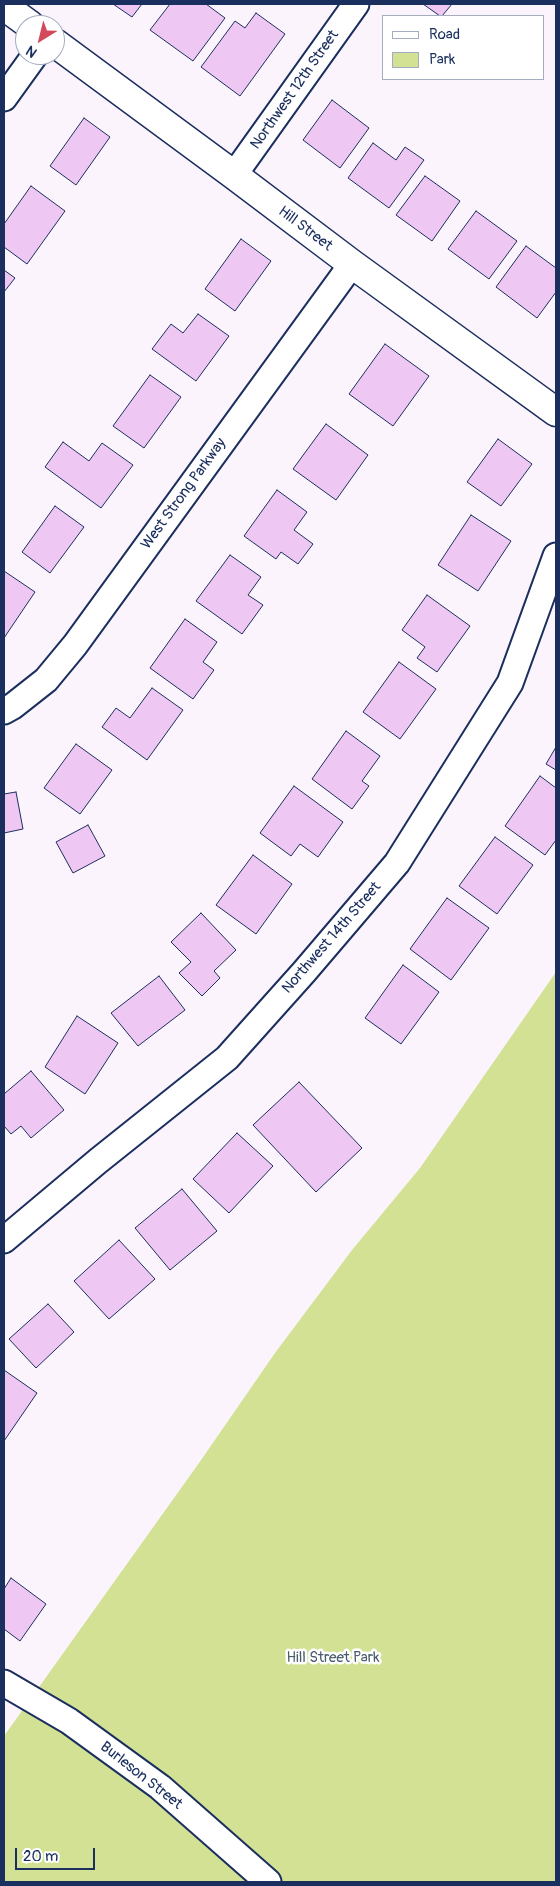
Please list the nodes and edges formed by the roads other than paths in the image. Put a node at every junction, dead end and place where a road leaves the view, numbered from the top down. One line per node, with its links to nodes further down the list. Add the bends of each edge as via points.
1 (356, 4): 7 (street, Northwest 12th Street)
2 (4, 6): 3 (street)
3 (16, 15)
4 (65, 50): 7 (street, Hill Street)
5 (28, 65): 6 (street)
6 (4, 98)
7 (234, 175): 8 (street, Hill Street)
8 (352, 264): 9 (street, Hill Street); 11 (street, West Strong Parkway, via 75,645 46,680)
9 (556, 412)
10 (556, 556): 12 (street, Northwest 14th Street, via 510,683 397,863 227,1058)
11 (4, 711)
12 (4, 1240)
13 (4, 1683): 14 (street, Burleson Street, via 69,1721 160,1787)
14 (268, 1882)

